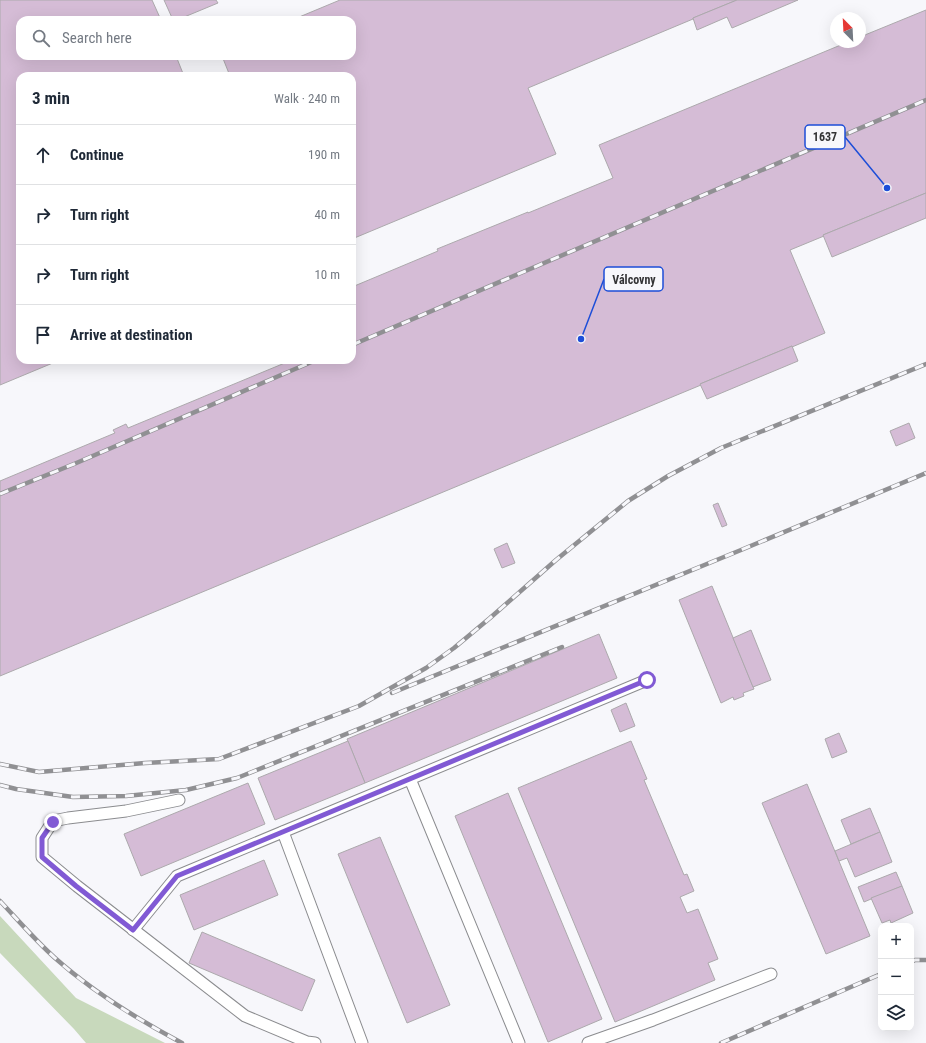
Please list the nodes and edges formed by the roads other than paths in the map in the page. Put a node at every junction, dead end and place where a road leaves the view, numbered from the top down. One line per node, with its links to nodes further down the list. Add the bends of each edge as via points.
1 (647, 680): 2 (lane)
2 (410, 779): 4 (lane); 9 (lane)
3 (178, 800): 5 (lane, via 53,822 42,838 42,857)
4 (283, 832): 5 (lane, via 177,876); 8 (lane)
5 (133, 930): 7 (lane, via 245,1016)
6 (771, 974): 10 (lane)
7 (315, 1043)
8 (362, 1043)
9 (518, 1043)
10 (588, 1043)

